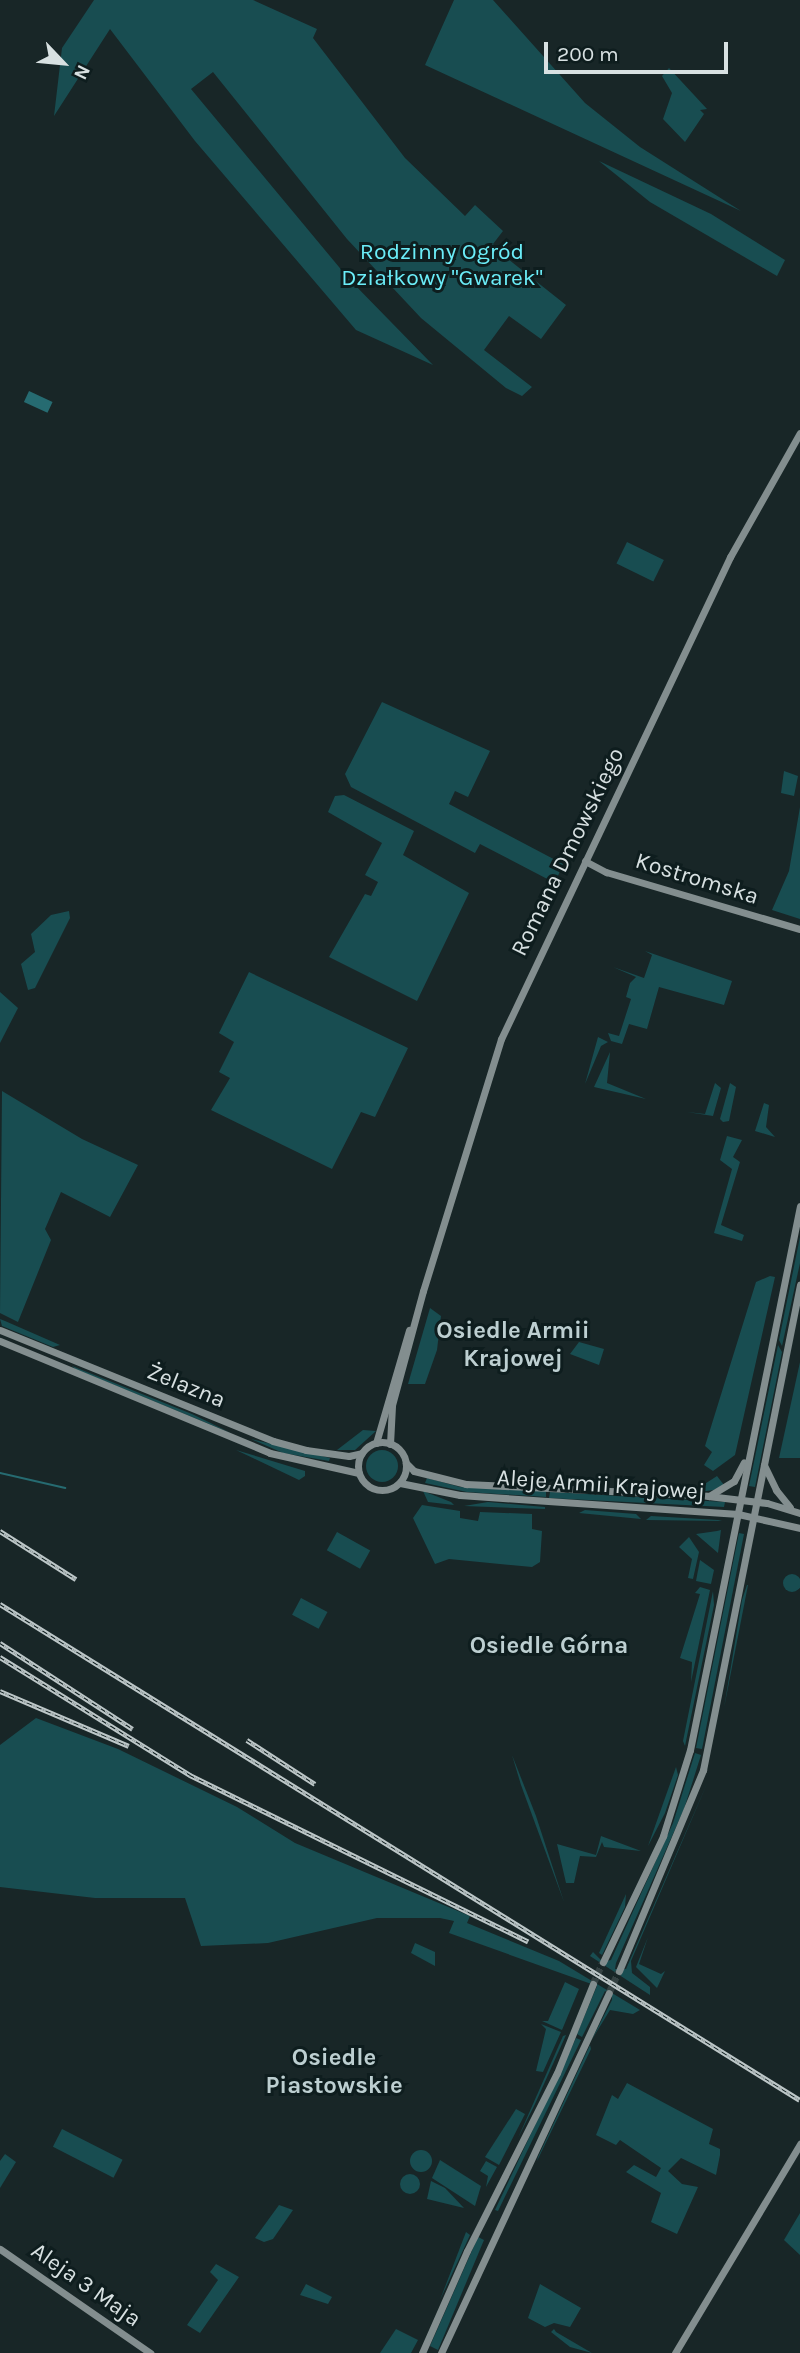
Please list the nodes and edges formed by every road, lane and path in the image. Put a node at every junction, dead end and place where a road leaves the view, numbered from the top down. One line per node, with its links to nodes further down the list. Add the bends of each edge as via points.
1 (800, 433): 2 (street, Romana Dmowskiego, via 733,549)
2 (585, 861): 3 (street, Kostromska); 8 (street, Romana Dmowskiego, via 501,1039)
3 (800, 929)
4 (800, 1206): 11 (street)
5 (800, 1285): 14 (street)
6 (0, 1330): 12 (street, Żelazna, via 284,1444 349,1456)
7 (0, 1341): 15 (street, Żelazna, via 270,1453)
8 (388, 1404): 9 (street, Romana Dmowskiego); 10 (street, Romana Dmowskiego)
9 (376, 1443): 10 (street); 12 (street)
10 (390, 1444): 13 (street, via 401,1451)
11 (750, 1448): 17 (street, via 734,1480); 18 (street)
12 (362, 1453): 15 (street)
13 (406, 1463): 16 (street); 17 (street, Aleje Armii Krajowej, via 414,1471 466,1484)
14 (764, 1465): 19 (street); 20 (street, via 776,1490)
15 (359, 1473): 16 (street, via 376,1490)
16 (400, 1483): 21 (street, Aleje Armii Krajowej, via 460,1495)
17 (708, 1496): 18 (street, Aleje Armii Krajowej)
18 (741, 1499): 19 (street, Aleje Armii Krajowej); 21 (street)
19 (757, 1501): 20 (street, Aleje Armii Krajowej); 22 (street)
20 (797, 1511)
21 (738, 1514): 22 (street, Aleje Armii Krajowej); 24 (street, via 683,1776 663,1836)
22 (754, 1517): 23 (street, Aleje Armii Krajowej); 25 (street, via 703,1770)
23 (800, 1528)
24 (603, 1962)
25 (619, 1971)
26 (593, 1984): 31 (street, via 546,2096)
27 (609, 1993): 32 (street)
28 (800, 2144): 33 (street)
29 (0, 2249): 30 (street, Aleja 3 Maja)
30 (150, 2353)
31 (422, 2353)
32 (441, 2353)
33 (675, 2353)

